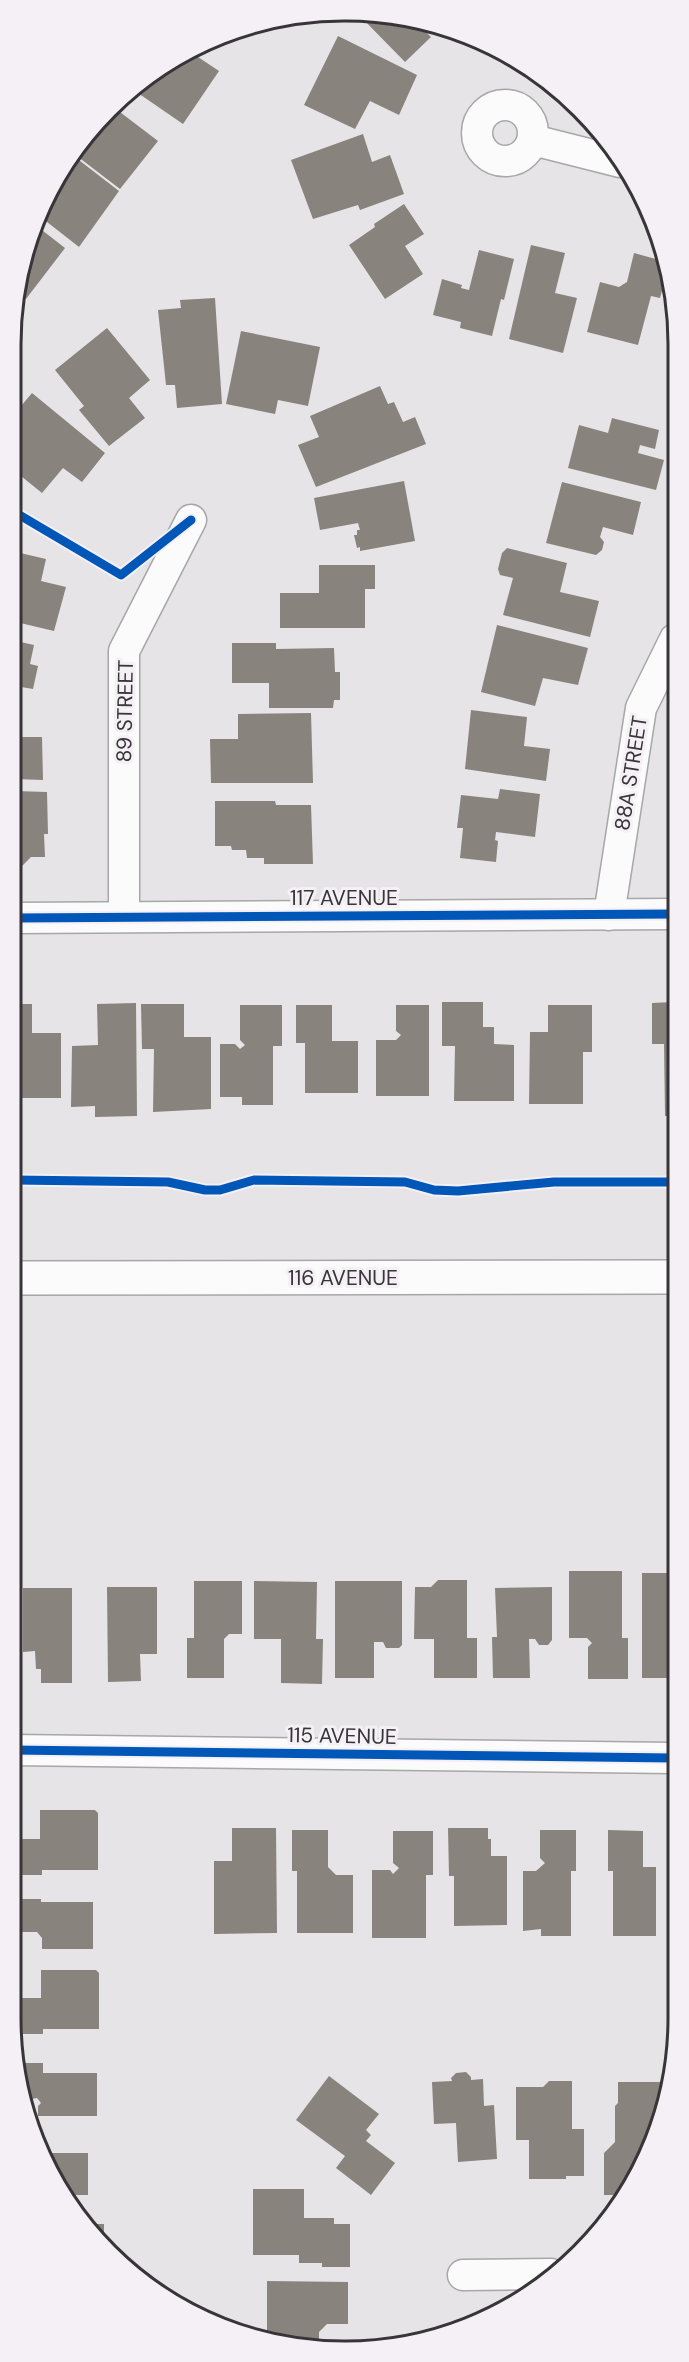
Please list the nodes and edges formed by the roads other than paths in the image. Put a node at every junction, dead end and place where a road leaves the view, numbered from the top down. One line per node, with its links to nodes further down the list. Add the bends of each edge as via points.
1 (533, 140): 2 (street)
2 (609, 159)
3 (191, 520): 7 (street, 89 STREET, via 124,651)
4 (668, 653): 6 (street, 88A STREET, via 641,708)
5 (668, 914): 6 (street, 117 AVENUE)
6 (609, 915): 7 (street, 117 AVENUE)
7 (124, 916): 8 (street, 117 AVENUE)
8 (21, 918)
9 (668, 1277): 10 (main road, 116 AVENUE)
10 (21, 1278)
11 (21, 1750): 12 (street, 115 AVENUE)
12 (668, 1758)
13 (541, 2274): 14 (street)
14 (463, 2275)

